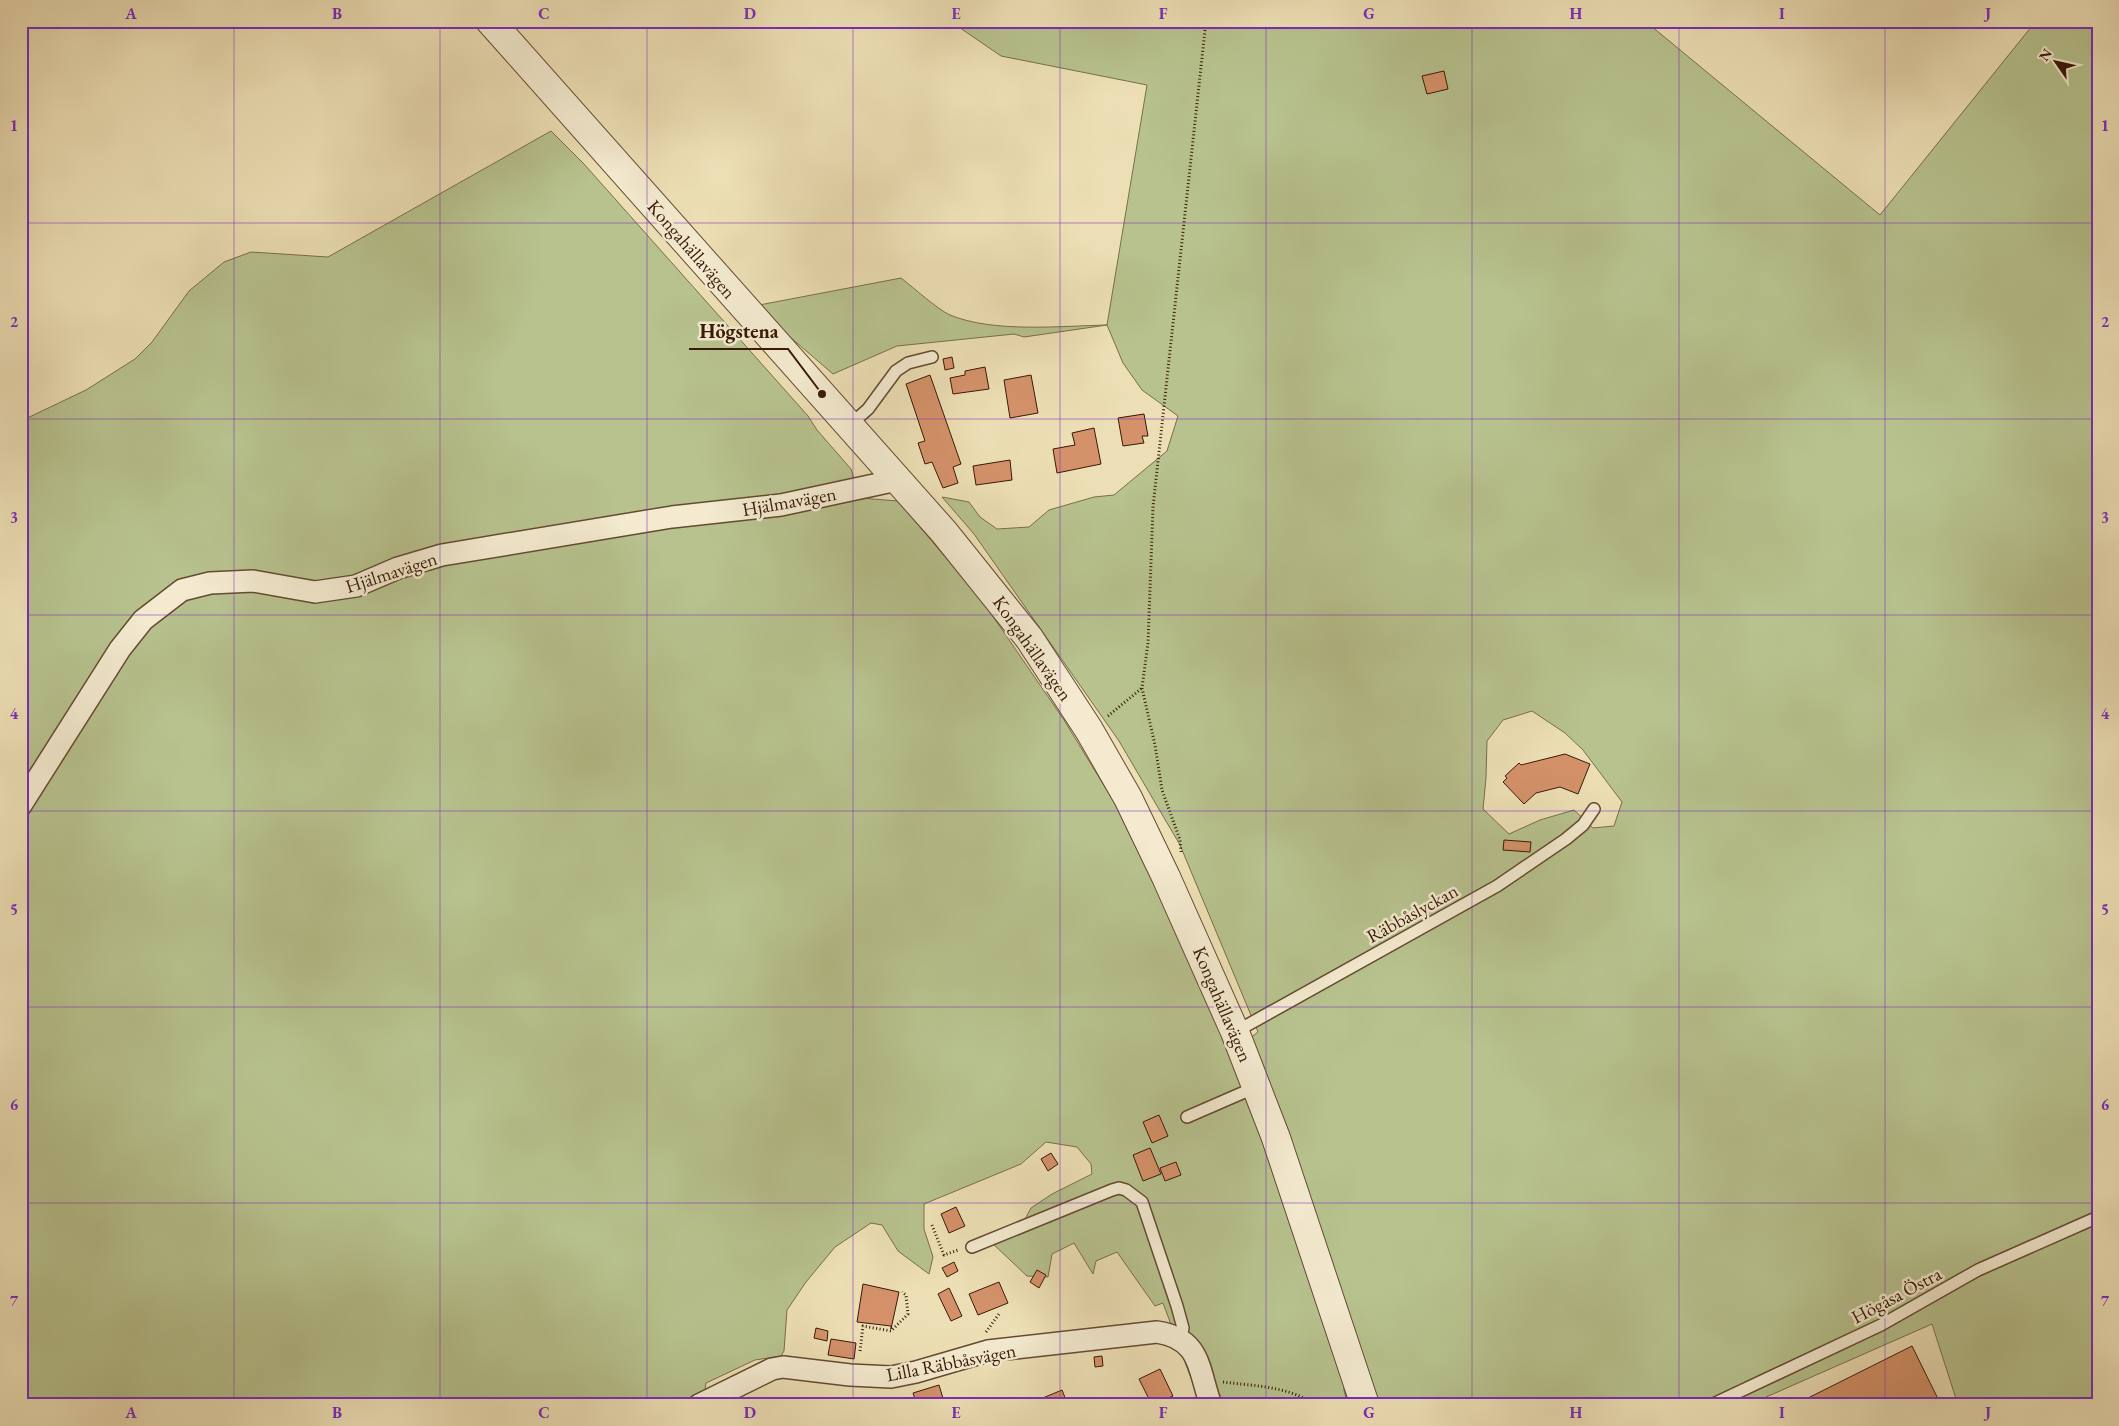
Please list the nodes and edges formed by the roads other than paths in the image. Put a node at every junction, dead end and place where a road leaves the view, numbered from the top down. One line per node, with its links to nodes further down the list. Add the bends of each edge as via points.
1 (490, 21): 3 (street, Kongahällavägen)
2 (932, 357): 3 (lane, via 908,363 896,372 868,409)
3 (850, 425): 4 (street, Kongahällavägen)
4 (895, 475): 5 (street, Hjälmavägen, via 888,482 781,505 672,517 442,555 398,568 356,586 315,592 253,581 210,583 182,590 143,620 120,648); 7 (street, Kongahällavägen, via 1029,638 1089,730 1128,798)
5 (21, 805)
6 (1594, 809): 7 (lane, Räbbåslyckan, via 1583,825 1566,839 1496,886)
7 (1235, 1032): 8 (street, Kongahällavägen)
8 (1257, 1086): 9 (lane); 15 (street, Kongahällavägen)
9 (1187, 1117)
10 (2098, 1217): 16 (lane, Högåsa Östra, via 1978,1270 1881,1325)
11 (972, 1247): 12 (lane, via 1112,1190 1126,1190 1142,1202 1177,1306)
12 (1181, 1338): 13 (street, via 1197,1360); 14 (street, Lilla Räbbåsvägen, via 1157,1332 988,1351 891,1377 783,1367 772,1369)
13 (1207, 1403)
14 (699, 1405)
15 (1365, 1405)
16 (1711, 1405)

